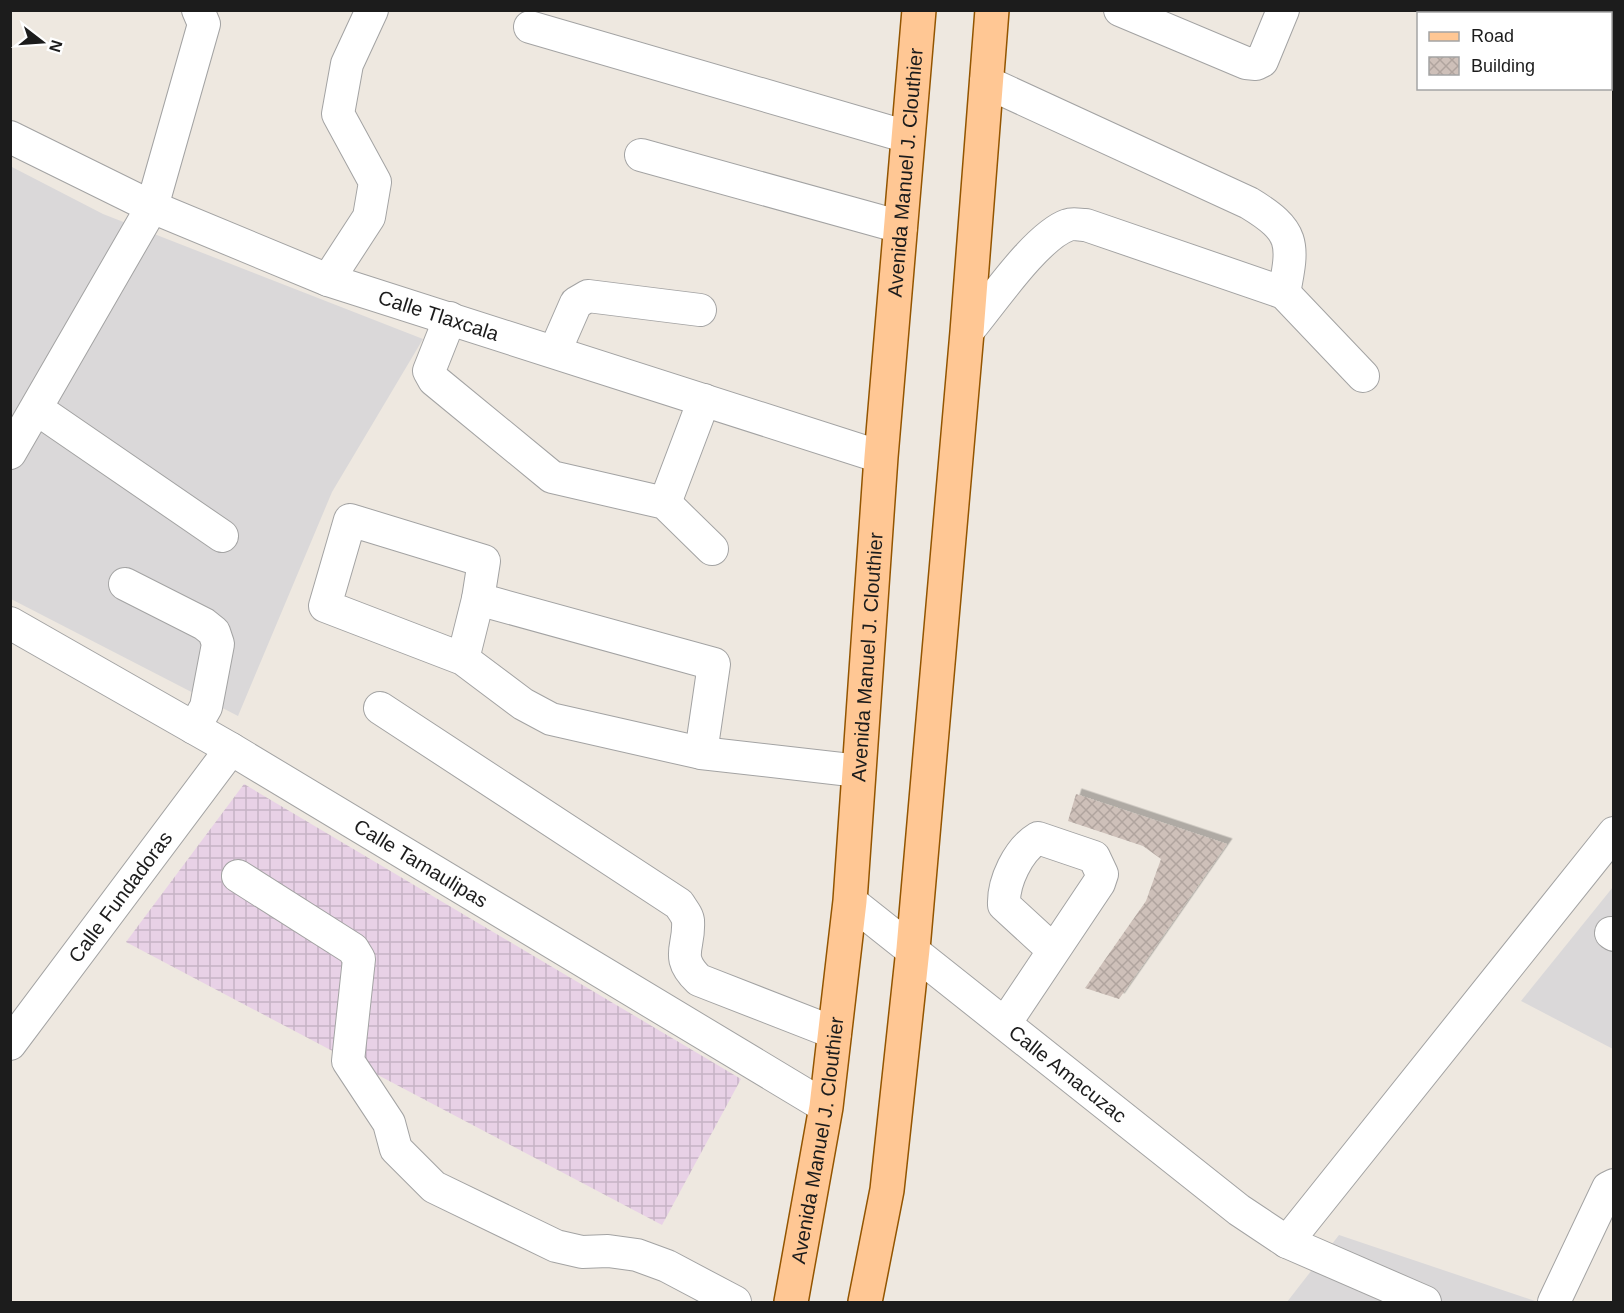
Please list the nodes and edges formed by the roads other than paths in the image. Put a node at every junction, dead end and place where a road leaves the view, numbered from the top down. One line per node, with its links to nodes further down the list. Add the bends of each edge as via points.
1 (198, 10): 12 (street, via 204,24)
2 (372, 10): 14 (street, via 347,64 338,114 375,182 369,217)
3 (919, 10): 10 (main road, Avenida Manuel J. Clouthier)
4 (992, 10): 8 (main road)
5 (1120, 10): 6 (street, via 1245,63 1256,64 1262,61)
6 (1284, 10)
7 (530, 27): 10 (street)
8 (986, 82): 15 (street, via 1274,218 1288,236 1291,258); 18 (main road)
9 (10, 137): 12 (street, Calle Tlaxcala)
10 (908, 137): 13 (main road, Avenida Manuel J. Clouthier)
11 (641, 155): 13 (street)
12 (152, 207): 14 (street, Calle Tlaxcala); 22 (street)
13 (901, 227): 24 (main road, Avenida Manuel J. Clouthier)
14 (328, 280): 17 (street, Calle Tlaxcala)
15 (1284, 293): 18 (street, via 1086,225 1069,224 1035,249); 20 (street)
16 (700, 310): 19 (street, via 588,296 576,303)
17 (450, 318): 19 (street, Calle Tlaxcala); 25 (street, via 429,371 435,380 552,477)
18 (967, 332): 40 (main road)
19 (555, 351): 21 (street, Calle Tlaxcala)
20 (1362, 376)
21 (704, 399): 24 (street, Calle Tlaxcala); 25 (street)
22 (37, 409): 23 (street); 26 (street)
23 (10, 453)
24 (881, 458): 36 (main road, Avenida Manuel J. Clouthier)
25 (665, 503): 27 (street)
26 (222, 536)
27 (712, 549)
28 (125, 584): 33 (street, via 214,632 218,644 206,707)
29 (478, 599): 31 (street); 31 (street, via 484,561 350,520 325,606); 35 (street, via 714,664)
30 (10, 623): 33 (street, Calle Tamaulipas)
31 (464, 659): 35 (street, via 523,704 551,719)
32 (380, 708): 43 (street, via 680,904 688,920 683,953 688,969 699,980)
33 (194, 728): 34 (street, Calle Tamaulipas)
34 (231, 749): 44 (street, Calle Fundadoras); 45 (street, Calle Tamaulipas)
35 (701, 753): 36 (street)
36 (859, 771): 39 (main road, Avenida Manuel J. Clouthier)
37 (1614, 833): 47 (street)
38 (238, 876): 48 (street, via 353,949 359,959 348,1061 389,1124 396,1149 434,1187 556,1246 582,1252 637,1255 667,1266)
39 (850, 900): 40 (street, Calle Amacuzac); 43 (main road, Avenida Manuel J. Clouthier)
40 (913, 949): 42 (street, Calle Amacuzac); 50 (main road, via 887,1190)
41 (1053, 950): 42 (street)
42 (1006, 1022): 47 (street, Calle Amacuzac, via 1239,1210)
43 (835, 1033): 45 (main road, Avenida Manuel J. Clouthier)
44 (10, 1044)
45 (826, 1107): 49 (main road, Avenida Manuel J. Clouthier)
46 (1614, 1185): 52 (street, via 1608,1188)
47 (1287, 1242): 51 (street, Calle Amacuzac)
48 (735, 1302)
49 (790, 1302)
50 (865, 1302)
51 (1421, 1302)
52 (1554, 1302)

